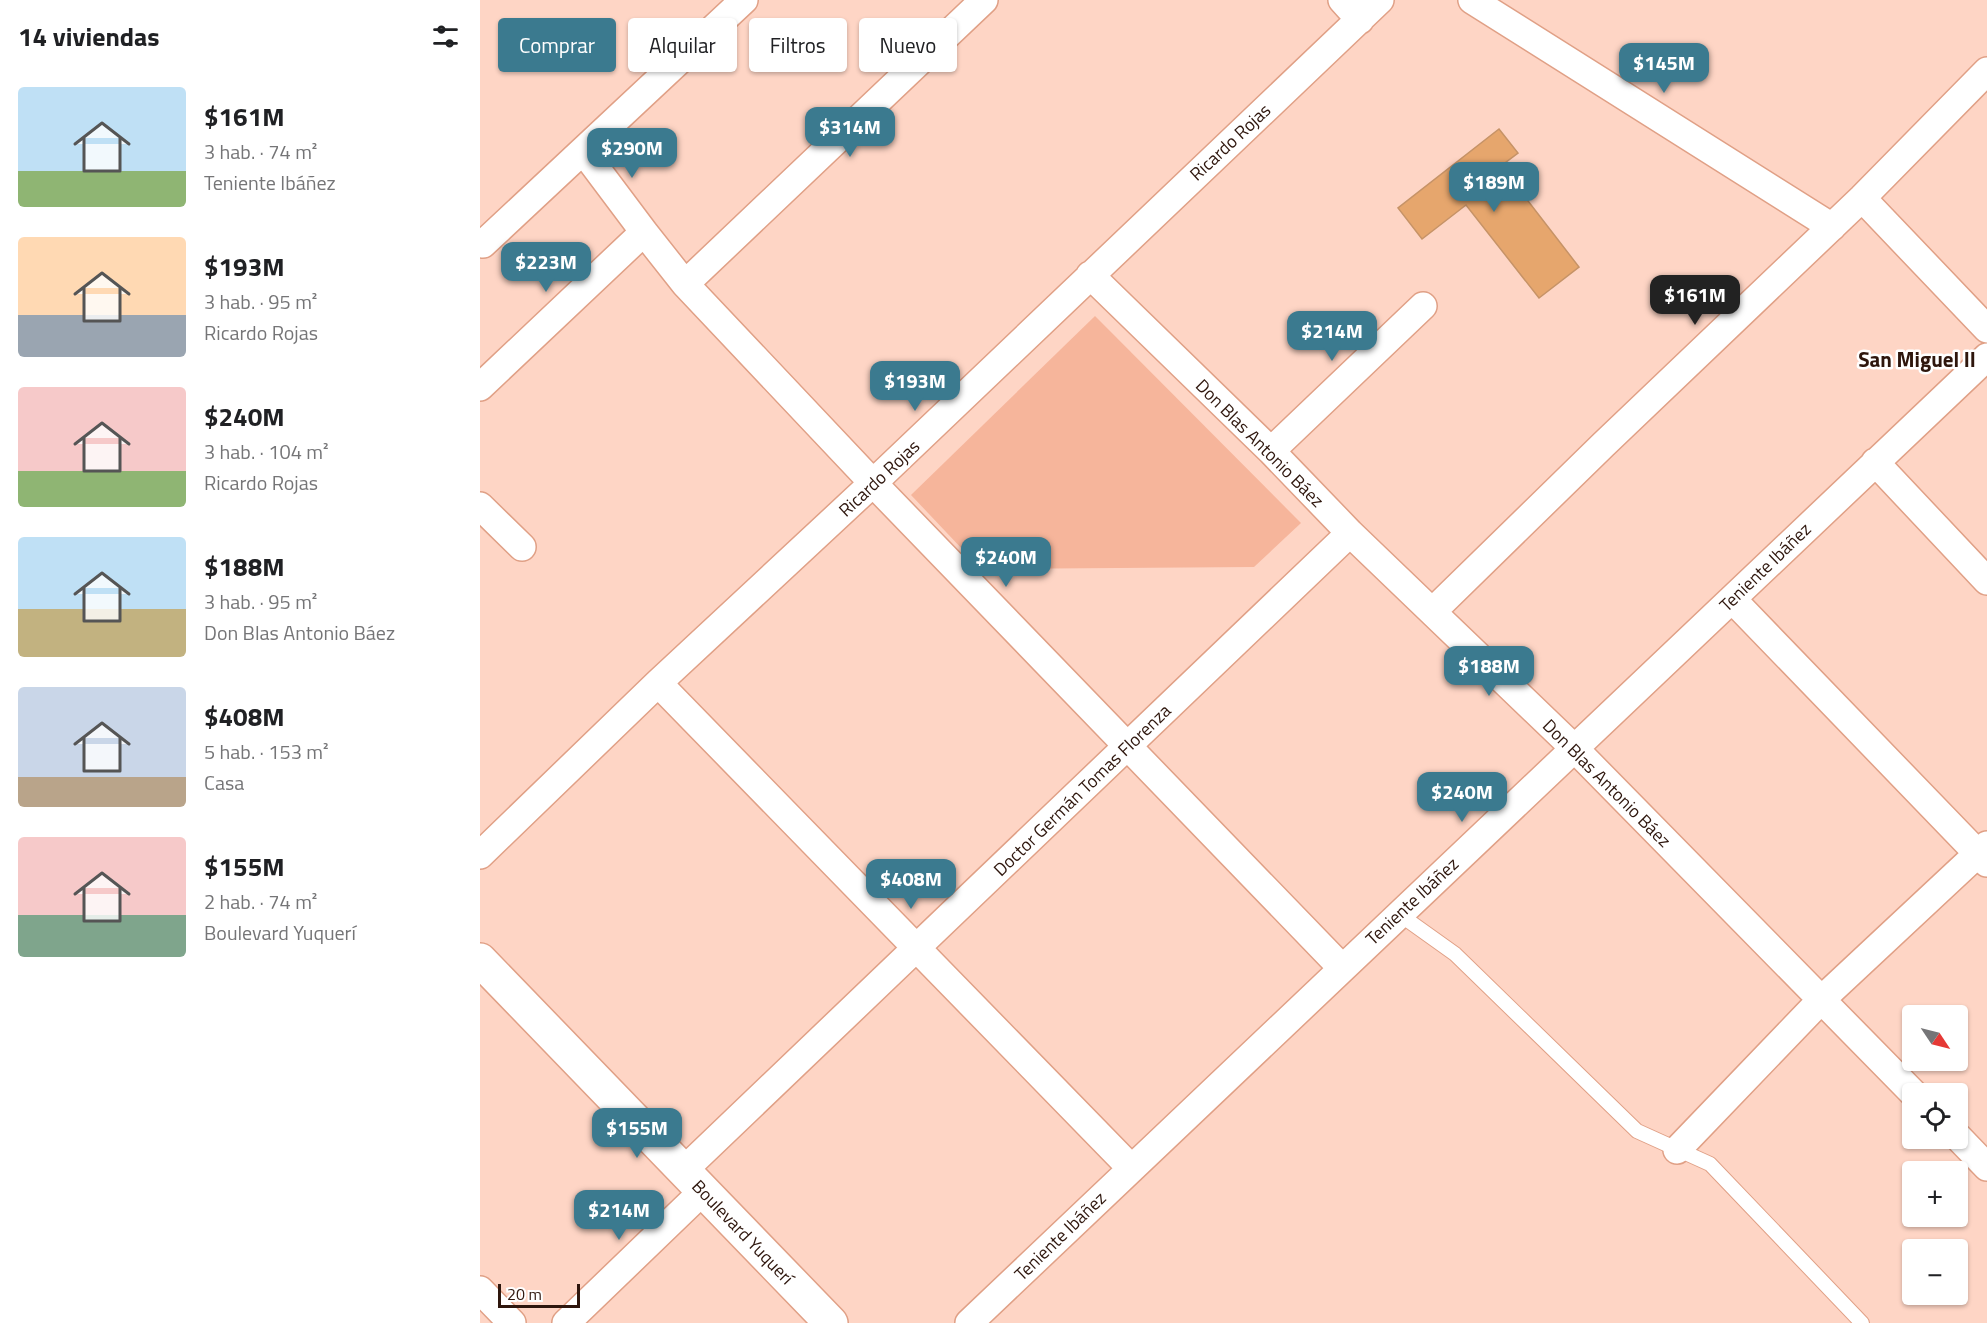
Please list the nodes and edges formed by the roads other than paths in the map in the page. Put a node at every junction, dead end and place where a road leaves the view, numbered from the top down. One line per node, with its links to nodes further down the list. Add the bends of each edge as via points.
1 (744, 0): 8 (street)
2 (984, 0): 14 (street)
3 (1341, 0): 6 (street)
4 (1380, 0): 6 (street, Ricardo Rojas)
5 (1472, 0): 10 (street)
6 (1360, 20): 13 (street, Ricardo Rojas)
7 (1987, 70): 9 (street)
8 (584, 152): 11 (street); 12 (street)
9 (1862, 198): 10 (street); 16 (street)
10 (1832, 227): 27 (street)
11 (644, 232): 14 (street); 18 (street)
12 (483, 244)
13 (1090, 275): 19 (street, Don Blas Antonio Báez); 21 (street, Ricardo Rojas)
14 (686, 284): 21 (street)
15 (1423, 306): 19 (street)
16 (1987, 328)
17 (1987, 357): 20 (street, Teniente Ibáñez)
18 (480, 387)
19 (1271, 452): 23 (street, Don Blas Antonio Báez)
20 (1875, 462): 25 (street); 26 (street, Teniente Ibáñez)
21 (873, 483): 28 (street, Ricardo Rojas); 29 (street)
22 (480, 506): 24 (street)
23 (1350, 533): 27 (street, Don Blas Antonio Báez); 29 (street, Doctor Germán Tomas Florenza)
24 (522, 547)
25 (1987, 581)
26 (1732, 599): 30 (street, Teniente Ibáñez); 31 (street)
27 (1433, 611): 30 (street, Don Blas Antonio Báez)
28 (658, 683): 32 (street, Ricardo Rojas); 34 (street)
29 (1128, 747): 34 (street, Doctor Germán Tomas Florenza); 36 (street)
30 (1574, 748): 33 (street, Teniente Ibáñez); 37 (street, Don Blas Antonio Báez)
31 (1984, 854): 37 (street)
32 (480, 855)
33 (1399, 914): 36 (street, Teniente Ibáñez); 40 (lane, via 1455,954 1637,1131)
34 (916, 947): 42 (street); 43 (street, Doctor Germán Tomas Florenza)
35 (480, 960): 43 (main road, Boulevard Yuquerí)
36 (1342, 968): 42 (street, Teniente Ibáñez)
37 (1821, 1000): 38 (street, Don Blas Antonio Báez); 40 (street)
38 (1903, 1083)
39 (1968, 1147): 41 (street)
40 (1677, 1150): 49 (lane, via 1710,1164)
41 (1987, 1167)
42 (1131, 1168): 48 (street, Teniente Ibáñez)
43 (693, 1181): 46 (street, Doctor Germán Tomas Florenza); 47 (main road, Boulevard Yuquerí)
44 (480, 1290): 45 (street)
45 (512, 1323)
46 (566, 1323)
47 (831, 1323)
48 (969, 1323)
49 (1862, 1323)

